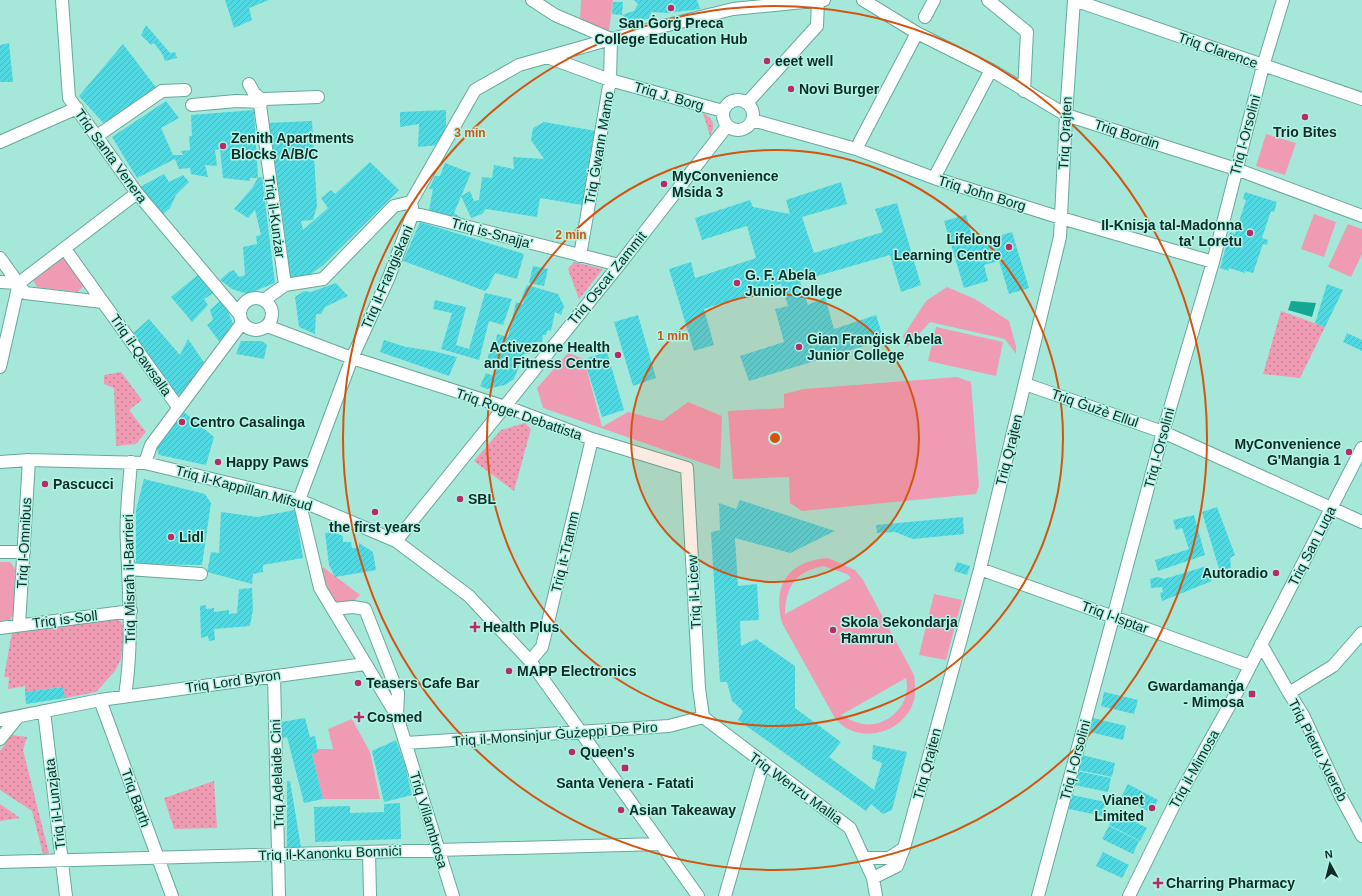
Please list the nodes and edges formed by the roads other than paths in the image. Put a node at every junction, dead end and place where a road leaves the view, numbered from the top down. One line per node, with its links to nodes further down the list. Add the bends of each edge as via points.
1 (62, 0): 24 (street, Triq Santa Venera, via 69,98)
2 (532, 0): 11 (street, via 555,15)
3 (863, 0): 10 (street, Triq Bordin)
4 (934, 0): 9 (street)
5 (988, 0): 18 (street, via 1027,32)
6 (1074, 0): 13 (street, Triq Clarence); 26 (street, Triq Qrajten)
7 (1283, 0): 13 (street, Triq l-Orsolini)
8 (821, 1): 11 (street, via 733,10); 22 (street, via 817,26)
9 (925, 17)
10 (917, 33): 14 (street, Triq Bordin); 31 (street)
11 (611, 39): 12 (street, Triq il-Franġiskani); 15 (street, Triq Ġwann Mamo)
12 (547, 57): 15 (street, Triq J. Borg); 35 (street, Triq il-Franġiskani, via 519,65 475,90)
13 (1263, 66): 20 (street, Triq Clarence); 32 (street, Triq l-Orsolini)
14 (990, 70): 18 (street, Triq Bordin); 33 (street)
15 (610, 80): 25 (street, Triq J. Borg); 39 (street, Triq Ġwann Mamo)
16 (249, 84): 21 (street)
17 (185, 90): 29 (street, via 162,91)
18 (1024, 91): 26 (street, Triq Bordin)
19 (318, 97): 21 (street)
20 (1362, 99)
21 (262, 101): 23 (street); 45 (street, Triq il-Kunżar, via 260,108)
22 (747, 103): 25 (street, via 733,101); 27 (street, via 752,111)
23 (192, 105)
24 (77, 108): 29 (street, Triq Santa Venera); 30 (street)
25 (723, 111): 28 (street)
26 (1066, 115): 32 (street, Triq Bordin); 37 (street, Triq Qrajten)
27 (752, 120): 28 (street, via 741,130); 31 (street, Triq John Borg)
28 (727, 126): 42 (street, Triq Oscar Zammit)
29 (97, 136): 34 (street, Triq Santa Venera)
30 (0, 142)
31 (856, 149): 33 (street, Triq John Borg)
32 (1236, 169): 36 (street, Triq Bordin); 41 (street, Triq l-Orsolini)
33 (934, 178): 37 (street, Triq John Borg)
34 (137, 193): 38 (street); 46 (street, Triq Santa Venera)
35 (412, 208): 39 (street, Triq is-Snajja'); 45 (street, via 394,206 323,279); 52 (street, Triq il-Franġiskani, via 389,277)
36 (1362, 216)
37 (1061, 218): 41 (street, Triq John Borg); 54 (street, Triq Qrajten, via 1060,237)
38 (65, 249): 44 (street); 48 (street, Triq il-Qawsalla)
39 (580, 256): 42 (street, Triq is-Snajja')
40 (0, 258): 44 (street)
41 (1213, 262): 57 (street, Triq l-Orsolini)
42 (619, 265): 56 (street, Triq Oscar Zammit)
43 (0, 282): 44 (street)
44 (19, 283): 48 (street, Triq il-Qawsalla, via 25,293); 53 (street)
45 (285, 285): 47 (street)
46 (217, 289): 49 (street, Triq Santa Venera); 50 (street, Triq Santa Venera)
47 (264, 300): 49 (street, via 254,298); 51 (street, via 272,312)
48 (104, 302): 55 (street, Triq il-Qawsalla)
49 (244, 303): 50 (street)
50 (241, 319): 51 (street, via 252,330); 55 (street)
51 (267, 326): 52 (street)
52 (352, 358): 56 (street, Triq Roger Debattista); 65 (street, Triq il-Franġiskani)
53 (0, 368)
54 (1025, 384): 57 (street, Triq Ġużè Ellul); 72 (street, Triq Qrajten)
55 (178, 407): 63 (street, via 151,445)
56 (504, 407): 58 (street, Triq Roger Debattista); 68 (street, Triq Oscar Zammit)
57 (1163, 432): 66 (street, Triq Ġużè Ellul); 76 (street, Triq l-Orsolini)
58 (592, 439): 64 (street, Triq Roger Debattista); 81 (street, Triq it-Tramm, via 542,647)
59 (1362, 448): 66 (street, Triq San Luqa)
60 (29, 460): 61 (street, Triq il-Kappillan Mifsud); 62 (street, Triq il-Kappillan Mifsud); 70 (street, Triq l-Omnibus)
61 (0, 462)
62 (131, 462): 63 (street, Triq il-Kappillan Mifsud); 71 (street, Triq Misraħ il-Barrieri, via 126,542)
63 (145, 463): 65 (street, Triq il-Kappillan Mifsud)
64 (687, 468): 91 (street, Triq il-Liċew, via 699,688)
65 (299, 500): 68 (street, Triq il-Kappillan Mifsud); 74 (street, via 320,588)
66 (1331, 509): 67 (street, Triq Ġużè Ellul); 80 (street, Triq San Luqa)
67 (1362, 522)
68 (396, 541): 81 (street, Triq il-Kappillan Mifsud, via 469,596)
69 (0, 552): 70 (street)
70 (24, 552): 77 (street, Triq l-Omnibus)
71 (128, 569): 73 (street); 75 (street, Triq Misraħ il-Barrieri)
72 (980, 569): 76 (street, Triq l-Isptar); 99 (street, Triq Qrajten)
73 (201, 574)
74 (333, 609): 82 (street); 89 (street, via 365,609 398,693)
75 (131, 611): 77 (street, Triq is-Soll); 86 (street, Triq Misraħ il-Barrieri, via 129,670)
76 (1114, 616): 83 (street, Triq l-Isptar); 116 (street, Triq l-Orsolini)
77 (19, 625): 78 (street, Triq is-Soll)
78 (0, 628)
79 (1362, 633): 85 (street, via 1333,666)
80 (1262, 644): 83 (street, Triq il-Mimosa); 85 (street, Triq Pietru Xuereb)
81 (530, 661): 93 (street, Triq il-Kappillan Mifsud)
82 (366, 664): 84 (street, Triq Lord Byron); 89 (street)
83 (1250, 666): 117 (street, Triq il-Mimosa, via 1175,803)
84 (274, 676): 86 (street, Triq Lord Byron); 102 (street, Triq Adelaide Cini)
85 (1288, 693): 97 (street, Triq Pietru Xuereb, via 1303,715)
86 (125, 696): 87 (street, Triq Lord Byron)
87 (100, 700): 88 (street); 103 (street, Triq Barth)
88 (44, 711): 90 (street); 105 (street, Triq il-Lunzjata)
89 (397, 716): 95 (street)
90 (18, 717): 92 (street); 94 (street)
91 (703, 717): 93 (street, Triq il-Monsinjur Ġużeppi De Piro, via 669,726); 96 (street, Triq Wenzu Mallia)
92 (0, 720)
93 (582, 732): 95 (street, Triq il-Monsinjur Ġużeppi De Piro); 98 (street, Triq il-Kappillan Mifsud)
94 (0, 739)
95 (406, 743): 100 (street, Triq Villambrosa)
96 (763, 764): 104 (street, Triq Wenzu Mallia, via 850,828); 114 (street)
97 (1362, 836)
98 (660, 844): 100 (street, Triq il-Kanonku Bonniċi); 113 (street, Triq il-Kappillan Mifsud)
99 (904, 848): 104 (street, via 889,858); 107 (street, Triq Qrajten, via 896,866)
100 (437, 850): 101 (street, Triq il-Kanonku Bonniċi); 112 (street, Triq Villambrosa)
101 (369, 852): 102 (street, Triq il-Kanonku Bonniċi); 111 (street)
102 (279, 854): 103 (street, Triq il-Kanonku Bonniċi); 110 (street, Triq Adelaide Cini)
103 (159, 858): 105 (street, Triq il-Kanonku Bonniċi); 109 (street, Triq Barth)
104 (864, 858): 107 (street, Triq Wenzu Mallia)
105 (61, 859): 106 (street, Triq il-Kanonku Bonniċi); 108 (street, Triq il-Lunzjata)
106 (0, 862)
107 (873, 878): 115 (street, Triq Wenzu Mallia)
108 (66, 896)
109 (172, 896)
110 (279, 896)
111 (370, 896)
112 (452, 896)
113 (698, 896)
114 (725, 896)
115 (876, 896)
116 (1038, 896)
117 (1129, 896)

